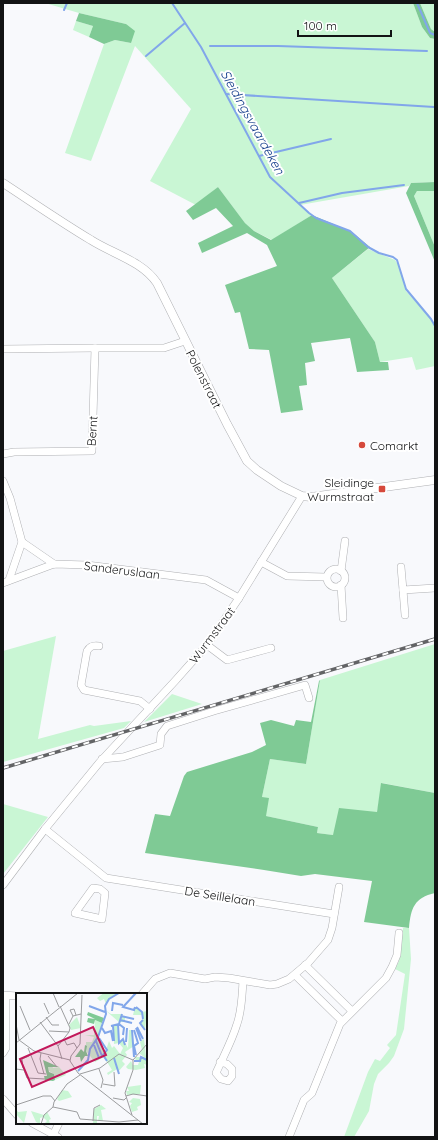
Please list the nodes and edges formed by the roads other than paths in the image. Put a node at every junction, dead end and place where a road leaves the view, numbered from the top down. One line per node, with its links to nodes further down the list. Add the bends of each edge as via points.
1 (3, 182): 2 (main road, Polenstraat, via 92,241 146,270 157,283)
2 (185, 341): 3 (street, via 164,348); 8 (main road, Polenstraat, via 247,460 281,486)
3 (95, 348): 4 (street); 5 (street, Bernt, via 92,452)
4 (3, 349)
5 (3, 454)
6 (435, 480): 8 (main road, Polenstraat, via 311,497)
7 (3, 482): 10 (street)
8 (302, 496): 11 (street, Wurmstraat)
9 (345, 540): 14 (street)
10 (22, 542): 12 (street); 16 (street)
11 (261, 562): 15 (street, via 288,576); 20 (street, Wurmstraat)
12 (54, 564): 16 (street, Sanderuslaan); 20 (street, Sanderuslaan, via 87,565 206,580)
13 (401, 567): 19 (street)
14 (342, 571): 15 (street, via 332,569); 17 (street, via 345,577)
15 (326, 577): 17 (street, via 331,586)
16 (6, 582)
17 (341, 585): 22 (street)
18 (435, 588): 19 (street)
19 (403, 590): 21 (street)
20 (239, 598): 23 (street, Wurmstraat)
21 (405, 615)
22 (343, 618)
23 (207, 644): 25 (street, via 228,660); 27 (street, Wurmstraat)
24 (99, 646): 27 (street, via 90,647 87,651 81,685 84,690 140,701)
25 (271, 648)
26 (309, 698): 28 (street, via 305,685 266,695 167,726 161,734 160,745 123,757)
27 (150, 708): 28 (street, Wurmstraat)
28 (102, 759): 29 (street, Wurmstraat)
29 (45, 829): 30 (street, De Seillelaan); 31 (street, Wurmstraat)
30 (106, 878): 33 (street); 34 (street, De Seillelaan)
31 (3, 885)
32 (339, 888): 34 (street)
33 (100, 889): 33 (street, via 93,888 76,913 102,919 105,893)
34 (334, 914): 36 (street, via 328,940)
35 (399, 933): 42 (street, via 397,954 386,978)
36 (305, 966): 37 (street); 42 (street)
37 (295, 975): 38 (street, via 270,985); 43 (street)
38 (243, 981): 39 (street, via 215,977 205,979 170,973 155,979); 45 (street, via 237,1024)
39 (143, 993)
40 (4, 995): 41 (street); 44 (street, via 6,1048)
41 (16, 996)
42 (352, 1011): 43 (street)
43 (342, 1021): 51 (street, via 312,1093 304,1100)
44 (3, 1053)
45 (220, 1062)
46 (3, 1099): 47 (street)
47 (16, 1114)
48 (34, 1124): 50 (street)
49 (59, 1124): 50 (street)
50 (55, 1136)
51 (289, 1137)

